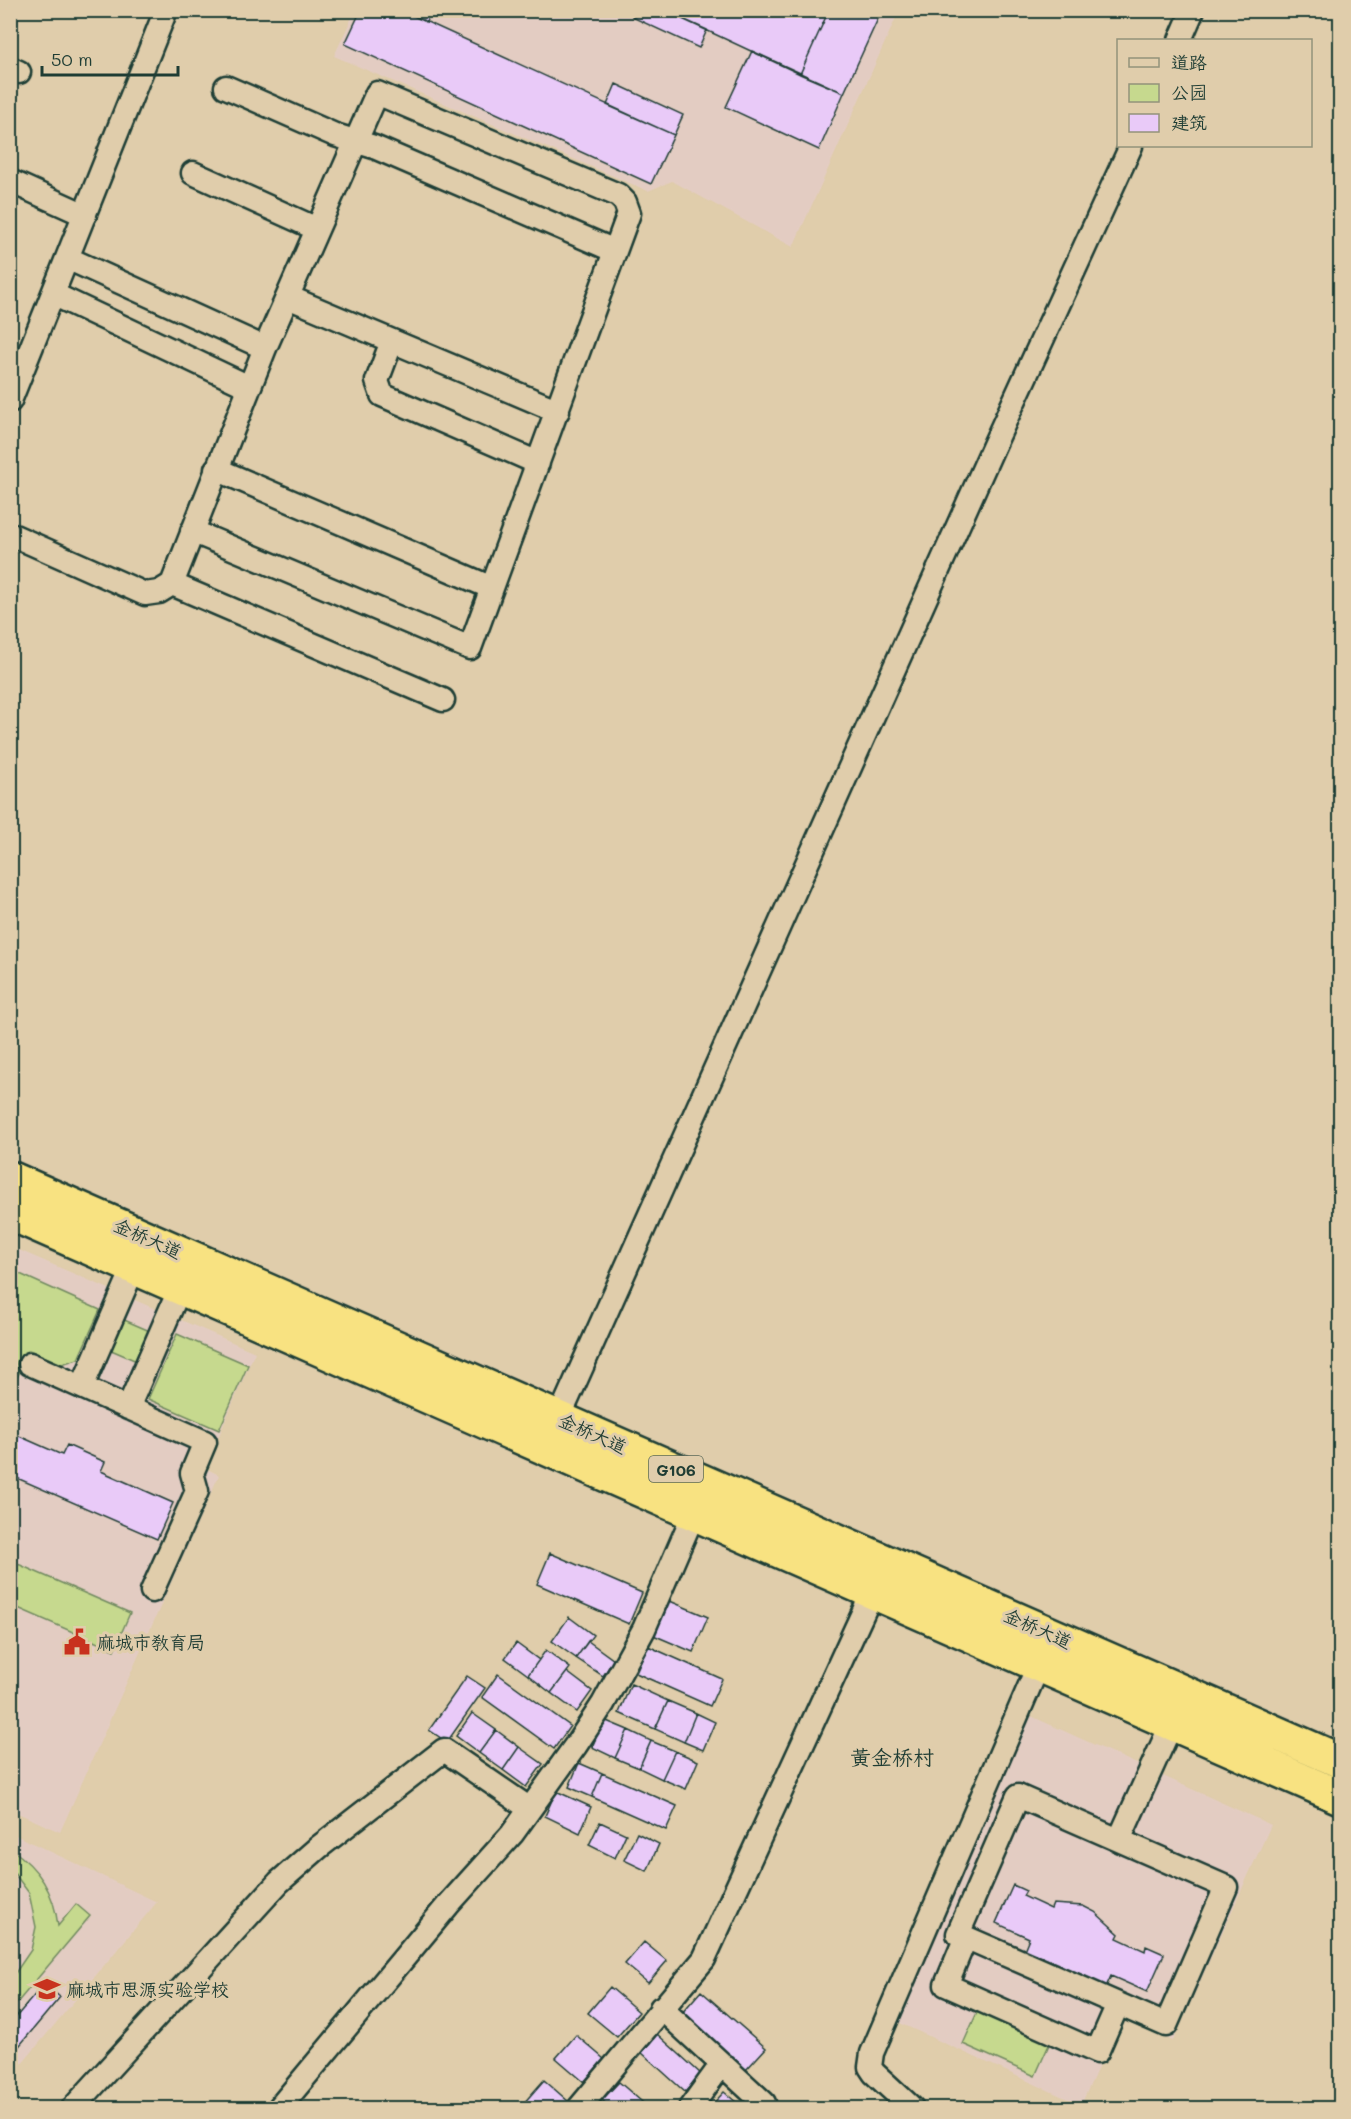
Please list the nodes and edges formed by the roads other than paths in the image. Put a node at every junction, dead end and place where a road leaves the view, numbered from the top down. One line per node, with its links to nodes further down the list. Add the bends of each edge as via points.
1 (166, 10): 9 (street)
2 (1193, 10): 3 (street)
3 (1180, 39)
4 (226, 87): 5 (street)
5 (355, 141): 10 (street); 11 (street); 11 (street, via 376,93 618,195 628,213)
6 (1131, 147): 35 (street)
7 (193, 173): 10 (street)
8 (10, 181): 9 (street)
9 (85, 215): 12 (street)
10 (317, 229): 14 (street)
11 (615, 251): 20 (street)
12 (67, 258): 13 (street); 16 (street)
13 (53, 294): 17 (street); 18 (street)
14 (288, 297): 15 (street); 16 (street)
15 (392, 341): 20 (street); 21 (street, via 377,381 382,395)
16 (265, 348): 18 (street)
17 (15, 376): 19 (street)
18 (249, 387): 22 (street)
19 (10, 401)
20 (558, 411): 21 (street)
21 (538, 463): 26 (street)
22 (216, 469): 23 (street); 26 (street)
23 (192, 531): 25 (street); 26 (street, via 470,648)
24 (10, 534): 25 (street, via 145,594)
25 (172, 584): 27 (street)
26 (492, 588)
27 (443, 700)
28 (10, 1178): 35 (highway, 金桥大道 / G106)
29 (13, 1221): 30 (highway, 金桥大道 / G106)
30 (134, 1267): 31 (highway, 金桥大道 / G106); 33 (street)
31 (180, 1288): 34 (street); 36 (highway, 金桥大道 / G106)
32 (30, 1364): 33 (street)
33 (81, 1387): 34 (street)
34 (128, 1408): 37 (street, via 205,1442 192,1473 197,1491)
35 (560, 1418): 41 (highway, 金桥大道 / G106)
36 (694, 1513): 38 (highway, 金桥大道 / G106); 43 (street, via 624,1667 587,1729)
37 (152, 1591)
38 (873, 1591): 39 (highway, 金桥大道 / G106); 47 (street, via 704,1959)
39 (1039, 1664): 40 (highway, 金桥大道 / G106); 54 (street, via 870,2059 874,2073)
40 (1172, 1723): 42 (highway, 金桥大道 / G106); 44 (street)
41 (1341, 1761)
42 (1341, 1797)
43 (530, 1809): 50 (street, via 444,1750 279,1882); 51 (street)
44 (1119, 1840): 45 (street, via 1018,1796 958,1934); 46 (street, via 1226,1887 1166,2025)
45 (966, 1937): 46 (street); 46 (street, via 946,1985 1097,2052)
46 (1118, 2004)
47 (661, 2008): 48 (street); 52 (street)
48 (722, 2064): 49 (street); 53 (street)
49 (764, 2103)
50 (73, 2109)
51 (279, 2109)
52 (579, 2109)
53 (690, 2109)
54 (912, 2109)

